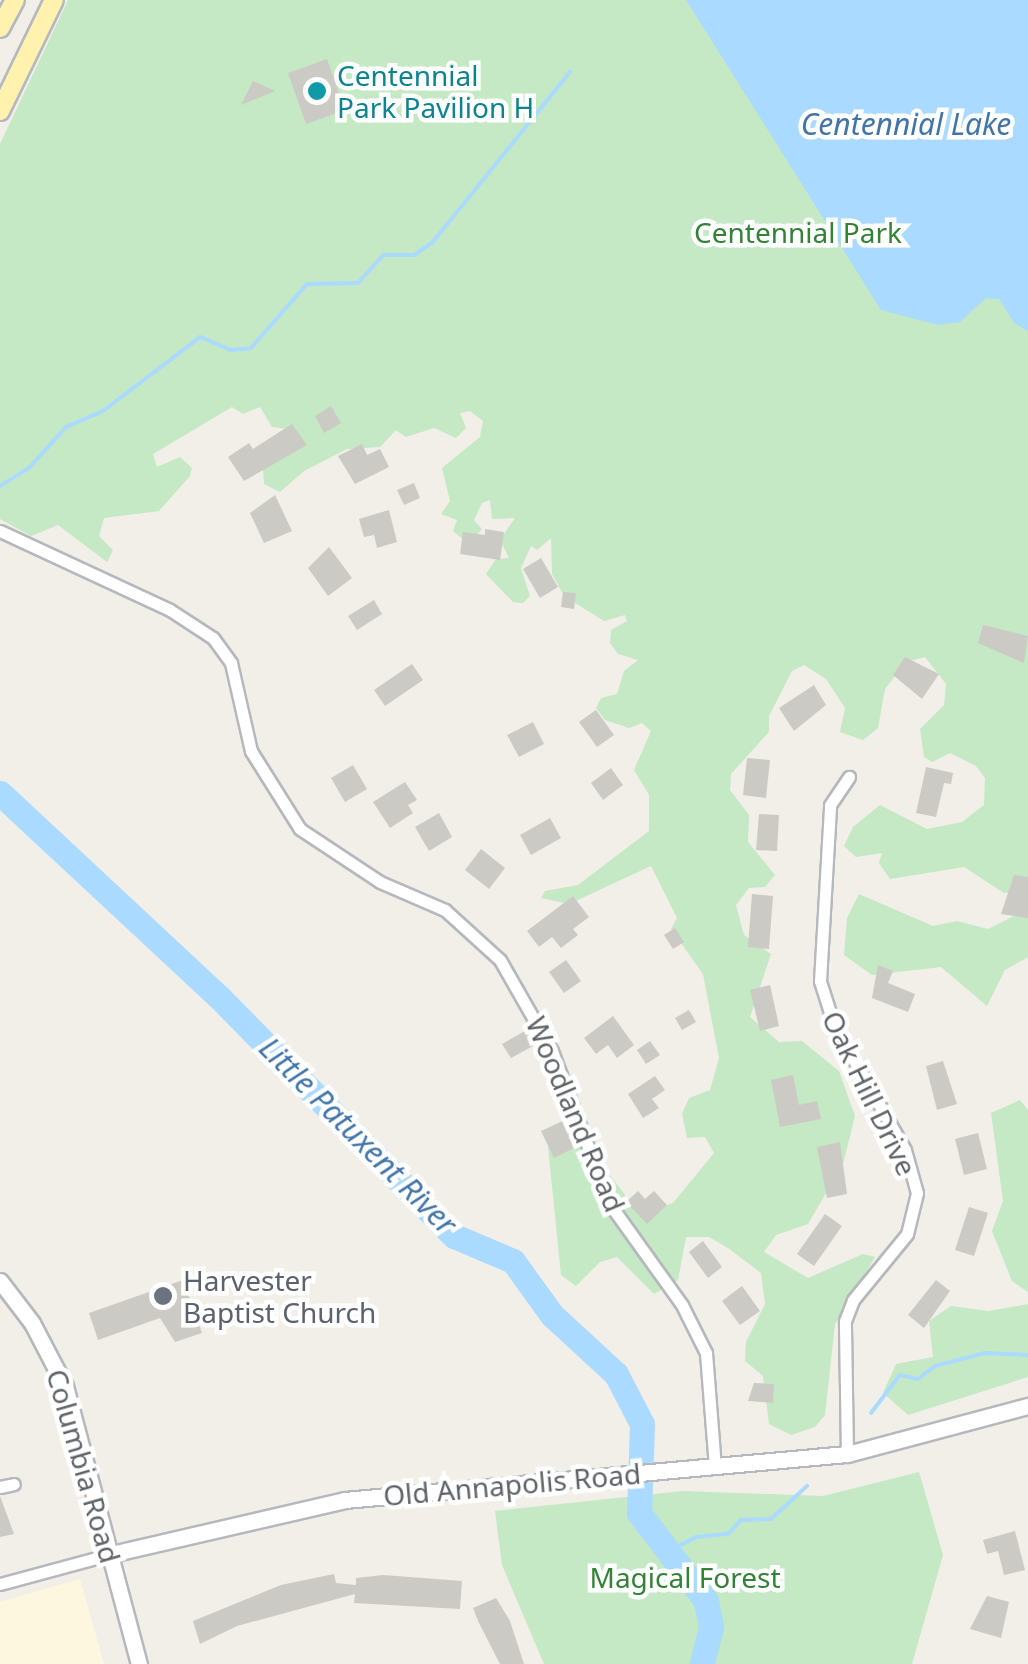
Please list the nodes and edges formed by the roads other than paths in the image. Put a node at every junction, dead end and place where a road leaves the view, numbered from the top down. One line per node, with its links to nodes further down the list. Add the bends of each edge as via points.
1 (15, 0): 3 (main road)
2 (54, 0): 4 (main road)
3 (0, 28)
4 (0, 112)
5 (0, 530): 10 (street, Woodland Road, via 170,610 213,638 231,664 251,751 300,829 365,874 445,910 500,960 552,1051 609,1203 682,1305 706,1353)
6 (849, 776): 9 (street, Oak Hill Drive, via 830,805 820,980 834,1025 904,1150 917,1193 907,1234 853,1300 845,1321)
7 (0, 1282): 13 (street, Columbia Road, via 32,1323 65,1386)
8 (1028, 1406): 9 (street, Old Annapolis Road)
9 (847, 1454): 10 (street, Old Annapolis Road)
10 (714, 1467): 13 (street, Old Annapolis Road, via 345,1500)
11 (14, 1484): 12 (street)
12 (0, 1487)
13 (111, 1554): 14 (street, Old Annapolis Road); 15 (street, Columbia Road)
14 (0, 1584)
15 (139, 1664)

